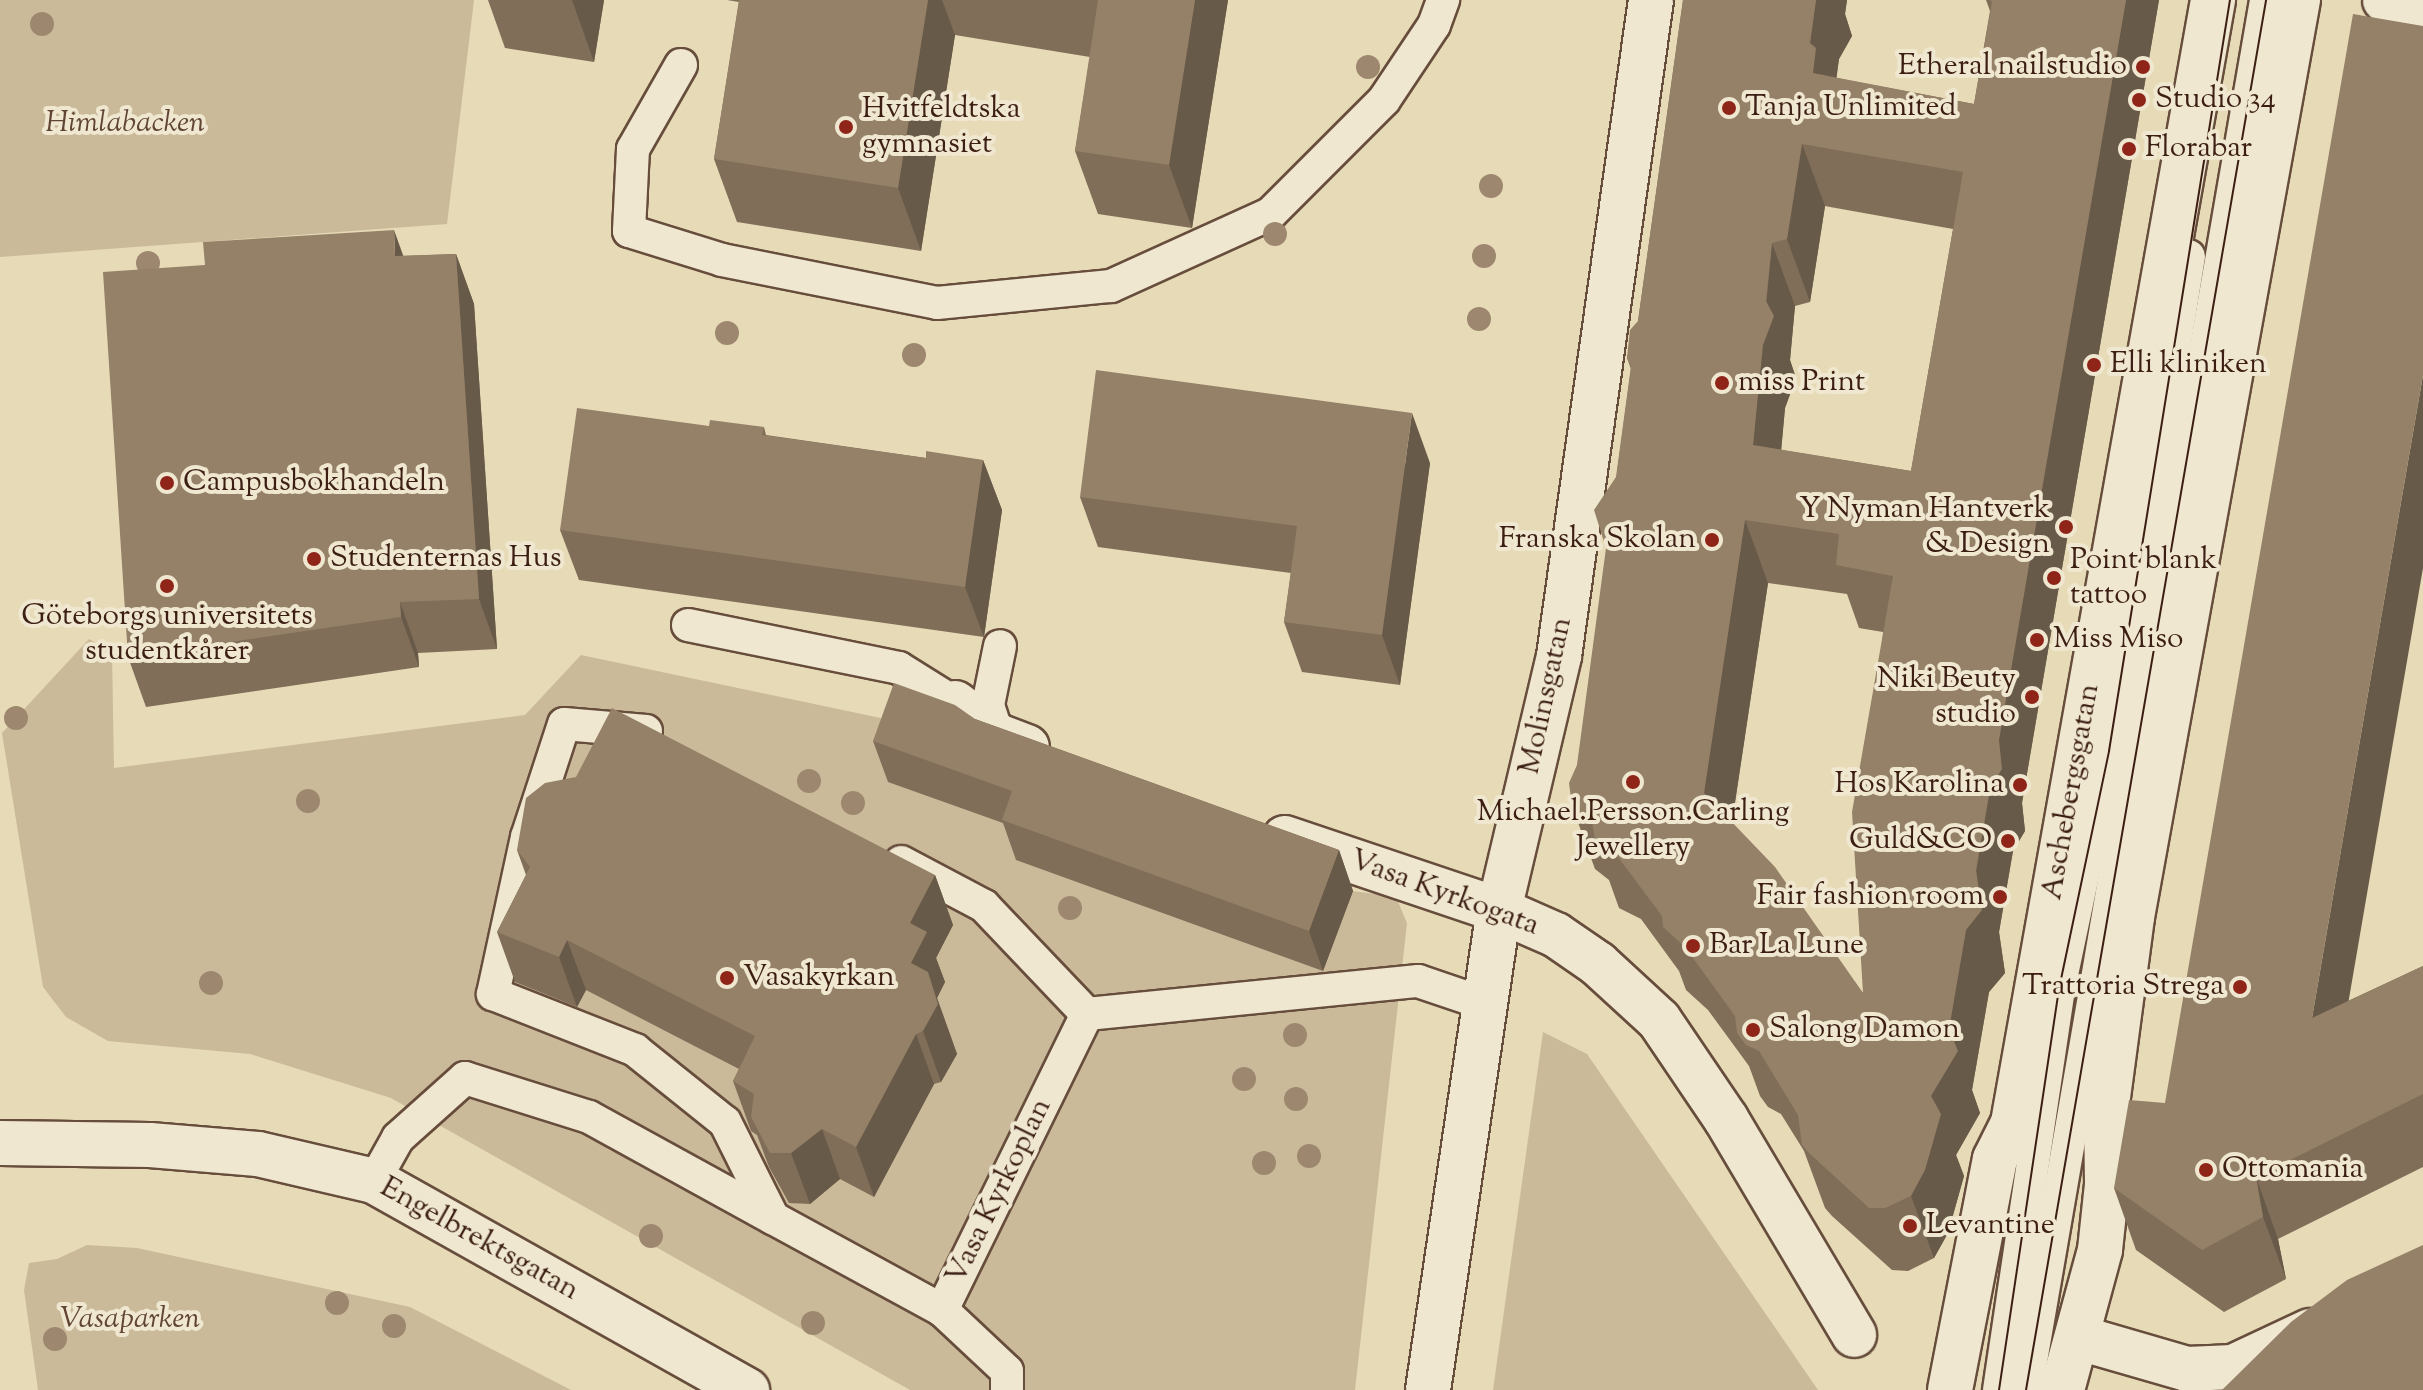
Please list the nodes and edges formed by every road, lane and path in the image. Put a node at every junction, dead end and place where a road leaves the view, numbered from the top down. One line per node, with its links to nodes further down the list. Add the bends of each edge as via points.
1 (1443, 0): 9 (lane, via 1434,25 1384,100 1270,214 1111,286 937,303 722,260 629,231 633,149)
2 (1651, 0): 18 (street, Molinsgatan, via 1559,656)
3 (2213, 0): 31 (street, Aschebergsgatan, via 2013,1123 1995,1159)
4 (2230, 0): 32 (lane, via 2109,751 2060,984)
5 (2266, 0): 33 (lane)
6 (2298, 0): 27 (street, via 2132,917 2106,1112 2107,1184 2100,1250)
7 (2385, 0): 8 (street)
8 (2423, 7)
9 (681, 65)
10 (688, 625): 12 (lane, via 899,668)
11 (1000, 646): 13 (lane, via 988,705)
12 (955, 703): 13 (street)
13 (998, 736): 15 (street)
14 (677, 746): 23 (lane, via 649,732 564,724 527,837 493,994 635,1050 725,1122)
15 (1071, 762)
16 (1248, 825): 18 (street, Vasa Kyrkogata)
17 (872, 848): 20 (lane, via 984,906)
18 (1499, 910): 19 (street, Molinsgatan); 26 (street, Vasa Kyrkogata, via 1556,935 1598,964 1659,1020 1726,1119)
19 (1486, 1004): 20 (lane, via 1418,981); 30 (street, Molinsgatan)
20 (1087, 1014): 24 (lane, Vasa Kyrkoplan)
21 (0, 1143): 22 (street, Engelbrektsgatan, via 150,1145 258,1154)
22 (374, 1181): 23 (lane, Vasa Kyrkoplan, via 398,1138 465,1078 589,1117); 28 (street, Engelbrektsgatan)
23 (773, 1218): 24 (lane, Vasa Kyrkoplan)
24 (942, 1310): 29 (lane, via 1007,1371)
25 (2344, 1310): 27 (street, via 2233,1367 2187,1369)
26 (1854, 1335)
27 (2080, 1338): 34 (street)
28 (747, 1390)
29 (1007, 1390)
30 (1428, 1390)
31 (1950, 1390)
32 (1999, 1390)
33 (2026, 1390)
34 (2062, 1390)

